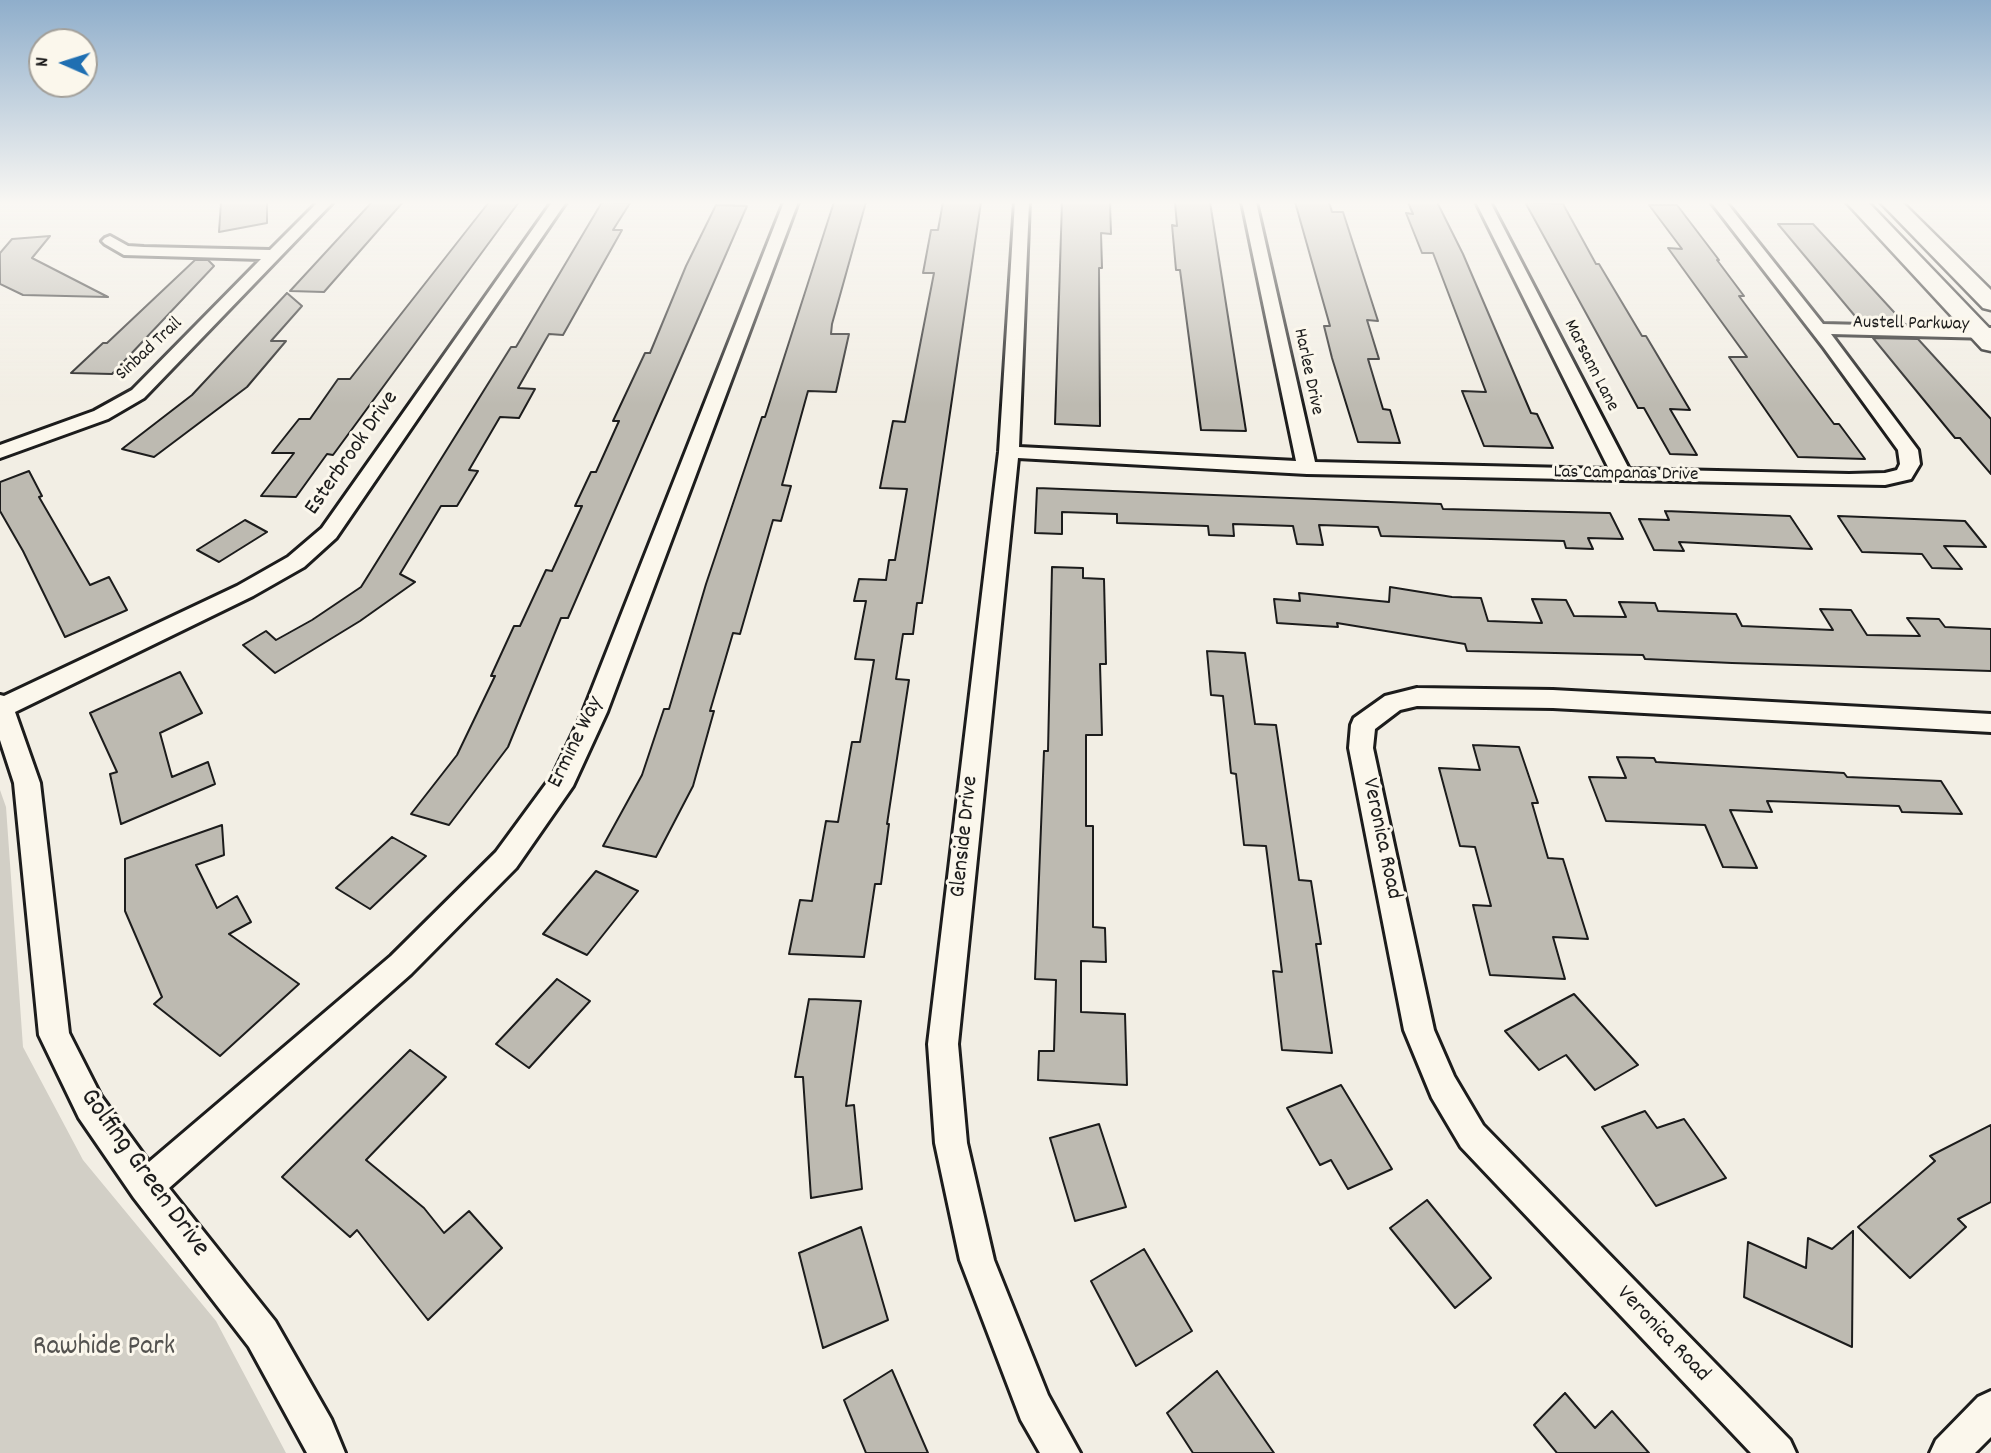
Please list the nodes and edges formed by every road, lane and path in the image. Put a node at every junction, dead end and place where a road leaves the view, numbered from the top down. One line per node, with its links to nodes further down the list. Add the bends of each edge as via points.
1 (260, 270): 13 (street, Sinbad Trail, via 138,394 102,415)
2 (512, 270): 17 (street, Esterbrook Drive, via 329,533 296,562 245,591)
3 (765, 270): 19 (street, Ermine Way, via 564,779 506,860 412,954)
4 (1018, 270): 14 (street, Glenside Drive)
5 (1264, 270): 15 (street, Harlee Drive)
6 (1518, 270): 16 (street, Marsann Lane)
7 (1771, 270): 11 (street, Las Campanas Drive)
8 (1921, 270): 12 (main road)
9 (1958, 270): 10 (main road)
10 (1991, 303)
11 (1824, 337): 12 (street, Austell Parkway); 16 (street, Las Campanas Drive, via 1908,450 1910,464 1904,475 1849,480)
12 (1988, 339)
13 (0, 452)
14 (1009, 453): 15 (street, Las Campanas Drive); 22 (street, Glenside Drive, via 943,1044 951,1143 977,1260 1034,1407)
15 (1307, 468): 16 (street, Las Campanas Drive)
16 (1622, 475)
17 (1, 706): 19 (street, Golfing Green Drive, via 27,783 54,1035 90,1107)
18 (1991, 723): 23 (street, Veronica Road, via 1553,699 1417,697 1392,702 1363,725 1361,748 1419,1030 1443,1087 1472,1136)
19 (146, 1186): 21 (street, Golfing Green Drive, via 262,1334)
20 (1991, 1410): 24 (street)
21 (326, 1453)
22 (1061, 1453)
23 (1777, 1453)
24 (1949, 1453)

